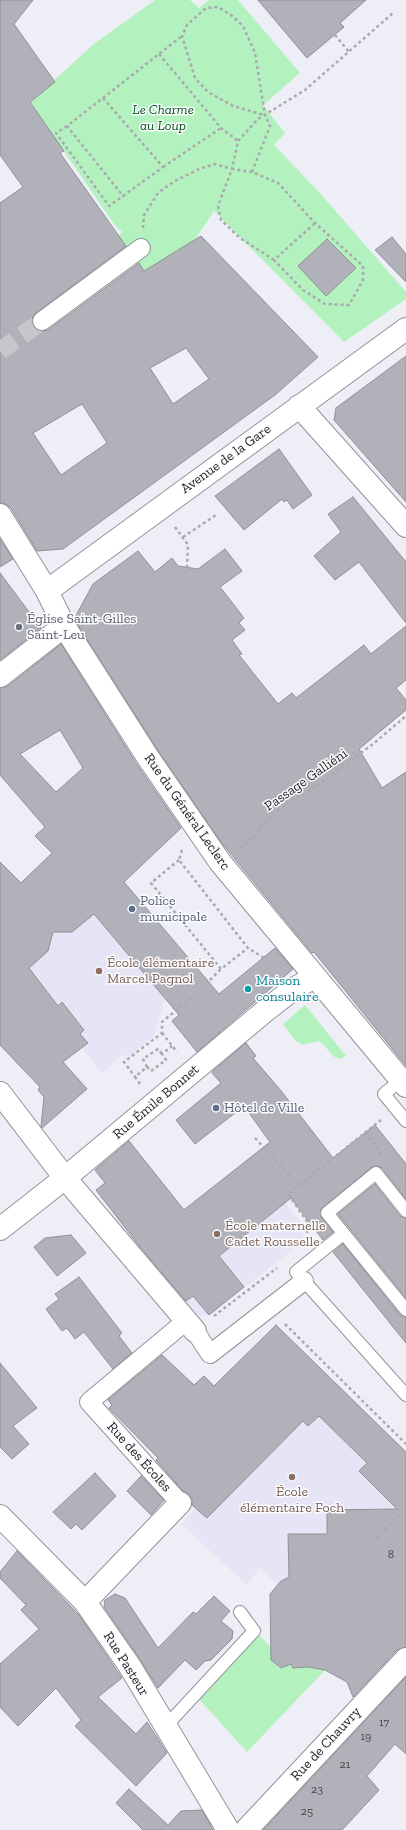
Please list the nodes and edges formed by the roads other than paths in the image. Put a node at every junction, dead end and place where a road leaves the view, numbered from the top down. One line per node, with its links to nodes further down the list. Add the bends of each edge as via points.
1 (141, 248): 2 (street)
2 (42, 321)
3 (406, 329): 4 (street, Avenue de la Gare)
4 (300, 406): 6 (street); 7 (street, Avenue de la Gare)
5 (0, 515): 7 (street, Rue du Général Leclerc)
6 (406, 526)
7 (46, 591): 8 (street, Rue du Général Leclerc)
8 (64, 626): 9 (street); 10 (street, Rue du Général Leclerc, via 147,756 220,862)
9 (0, 676)
10 (314, 977): 11 (street, Rue du Général Leclerc); 14 (street, Rue Émile Bonnet, via 292,990 269,1016)
11 (404, 1083): 13 (lane, via 384,1094)
12 (0, 1093): 14 (street)
13 (406, 1121)
14 (65, 1178): 16 (street, Rue Émile Bonnet); 20 (street)
15 (406, 1212): 17 (lane, via 376,1173 327,1213)
16 (0, 1229)
17 (343, 1234): 18 (lane, via 296,1272); 19 (lane)
18 (304, 1281): 20 (street, via 210,1354); 21 (lane)
19 (406, 1310)
20 (191, 1326): 22 (street, Rue des Écoles, via 90,1402)
21 (406, 1395)
22 (180, 1503): 24 (street, Rue des Écoles)
23 (0, 1516): 24 (street, Rue Pasteur)
24 (85, 1602): 27 (street, Rue Pasteur, via 129,1665)
25 (240, 1612): 27 (lane, via 254,1631)
26 (406, 1659): 29 (street, Rue de Chauvry)
27 (165, 1727): 28 (street, Rue Pasteur)
28 (228, 1830)
29 (246, 1830)

